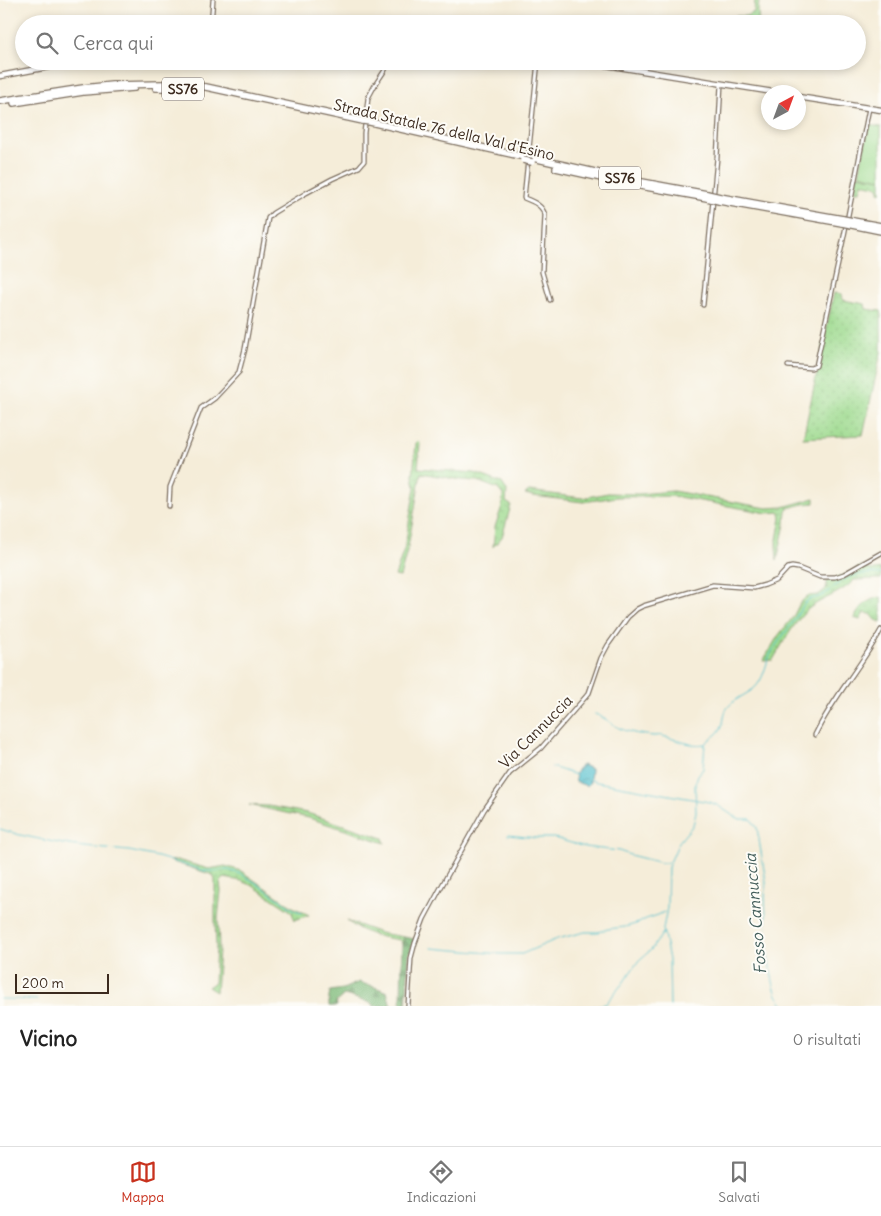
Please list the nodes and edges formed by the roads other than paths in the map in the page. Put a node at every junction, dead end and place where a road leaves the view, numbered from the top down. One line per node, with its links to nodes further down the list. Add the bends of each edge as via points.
1 (213, 0): 2 (street)
2 (212, 15)
3 (32, 70): 7 (main road)
4 (385, 70): 22 (street, via 368,98 364,161 359,167 306,193 268,218 239,372 201,408 170,486)
5 (537, 70): 19 (street, via 524,198 536,203 545,216 542,272)
6 (636, 70): 8 (main road)
7 (0, 76)
8 (721, 84): 9 (main road); 20 (street)
9 (761, 90)
10 (806, 98): 13 (main road)
11 (0, 101): 15 (highway, Strada Statale 76 della Val d'Esino / SS76, via 83,88 163,84 214,89)
12 (0, 105): 15 (highway, Strada Statale 76 della Val d'Esino / SS76, via 121,88 162,88 205,91)
13 (869, 108): 14 (main road); 21 (street, via 816,366)
14 (881, 110)
15 (366, 123): 16 (highway, Strada Statale 76 della Val d'Esino / SS76, bridge, via 624,183)
16 (853, 223): 17 (highway, Strada Statale 76 della Val d'Esino / SS76); 18 (highway, Strada Statale 76 della Val d'Esino / SS76)
17 (881, 226)
18 (881, 231)
19 (550, 300)
20 (703, 305)
21 (788, 366)
22 (169, 506)
23 (881, 553): 26 (street, Via Cannuccia, via 836,577 820,577 792,567 765,585 754,588 713,585 643,606 628,617 601,658 590,693 541,748 510,773 464,845 424,918 415,943)
24 (881, 630): 25 (street)
25 (815, 735)
26 (408, 1006)

